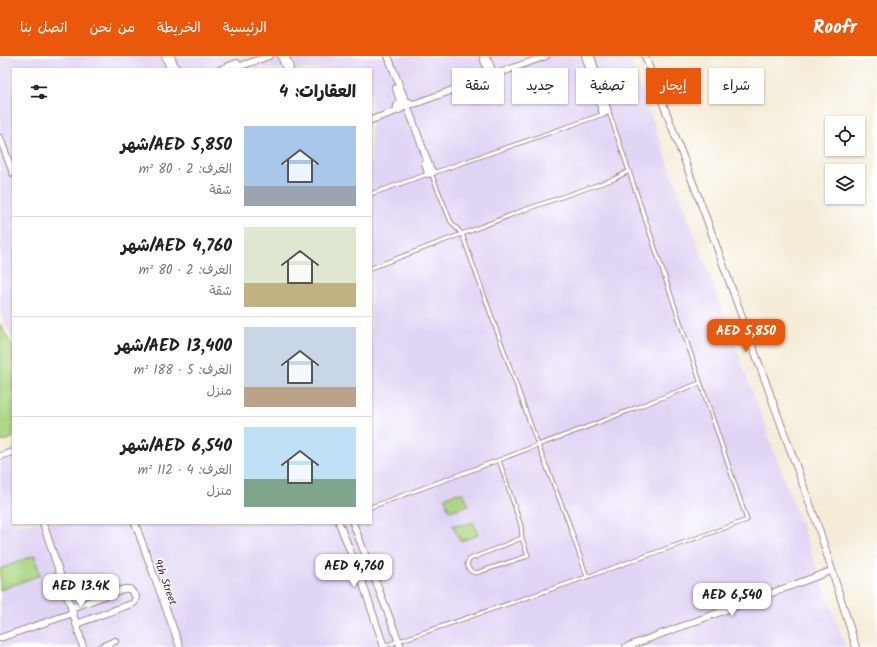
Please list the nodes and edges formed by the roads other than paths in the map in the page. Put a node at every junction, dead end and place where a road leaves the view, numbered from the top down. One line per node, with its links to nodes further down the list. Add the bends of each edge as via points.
1 (165, 56): 16 (street)
2 (171, 56): 17 (street)
3 (257, 56): 18 (street)
4 (269, 56): 19 (street)
5 (281, 56): 20 (street)
6 (286, 56): 21 (street)
7 (384, 56): 27 (street)
8 (388, 56): 27 (street)
9 (483, 56): 22 (street)
10 (486, 56): 23 (street)
11 (539, 56): 24 (street)
12 (546, 56): 25 (street)
13 (584, 56): 28 (street)
14 (591, 56): 28 (street)
15 (645, 56): 48 (street, via 814,514)
16 (170, 68)
17 (176, 68)
18 (224, 68)
19 (235, 68)
20 (286, 68)
21 (290, 68)
22 (488, 68)
23 (489, 68)
24 (504, 69)
25 (504, 70)
26 (452, 89): 27 (street, via 417,103)
27 (403, 105): 29 (street); 33 (street, via 425,165)
28 (606, 113): 32 (lane); 33 (lane)
29 (372, 118)
30 (0, 138): 31 (street)
31 (12, 170)
32 (628, 171): 35 (lane, via 614,179); 37 (lane)
33 (431, 173): 34 (lane); 35 (lane, via 450,222)
34 (372, 194)
35 (462, 234): 36 (lane); 38 (lane)
36 (372, 268)
37 (700, 383): 38 (lane); 49 (lane, via 747,520)
38 (538, 445): 41 (lane); 49 (lane)
39 (12, 452): 40 (street)
40 (0, 456)
41 (499, 460): 42 (lane); 47 (lane, via 521,526)
42 (372, 507)
43 (43, 524): 50 (street)
44 (134, 524): 58 (street, 9th Street)
45 (339, 524): 55 (street)
46 (353, 524): 54 (street)
47 (522, 538): 47 (lane, via 470,559 467,563 468,569 476,573 528,556)
48 (832, 571): 59 (street); 60 (street)
49 (587, 577): 54 (lane)
50 (72, 610): 51 (street); 51 (street, via 124,588 130,588 136,597 134,603); 52 (street)
51 (76, 624): 56 (street)
52 (0, 638)
53 (115, 641): 57 (street)
54 (400, 644): 55 (lane)
55 (384, 646)
56 (83, 647)
57 (101, 647)
58 (180, 647)
59 (626, 647)
60 (856, 647)

